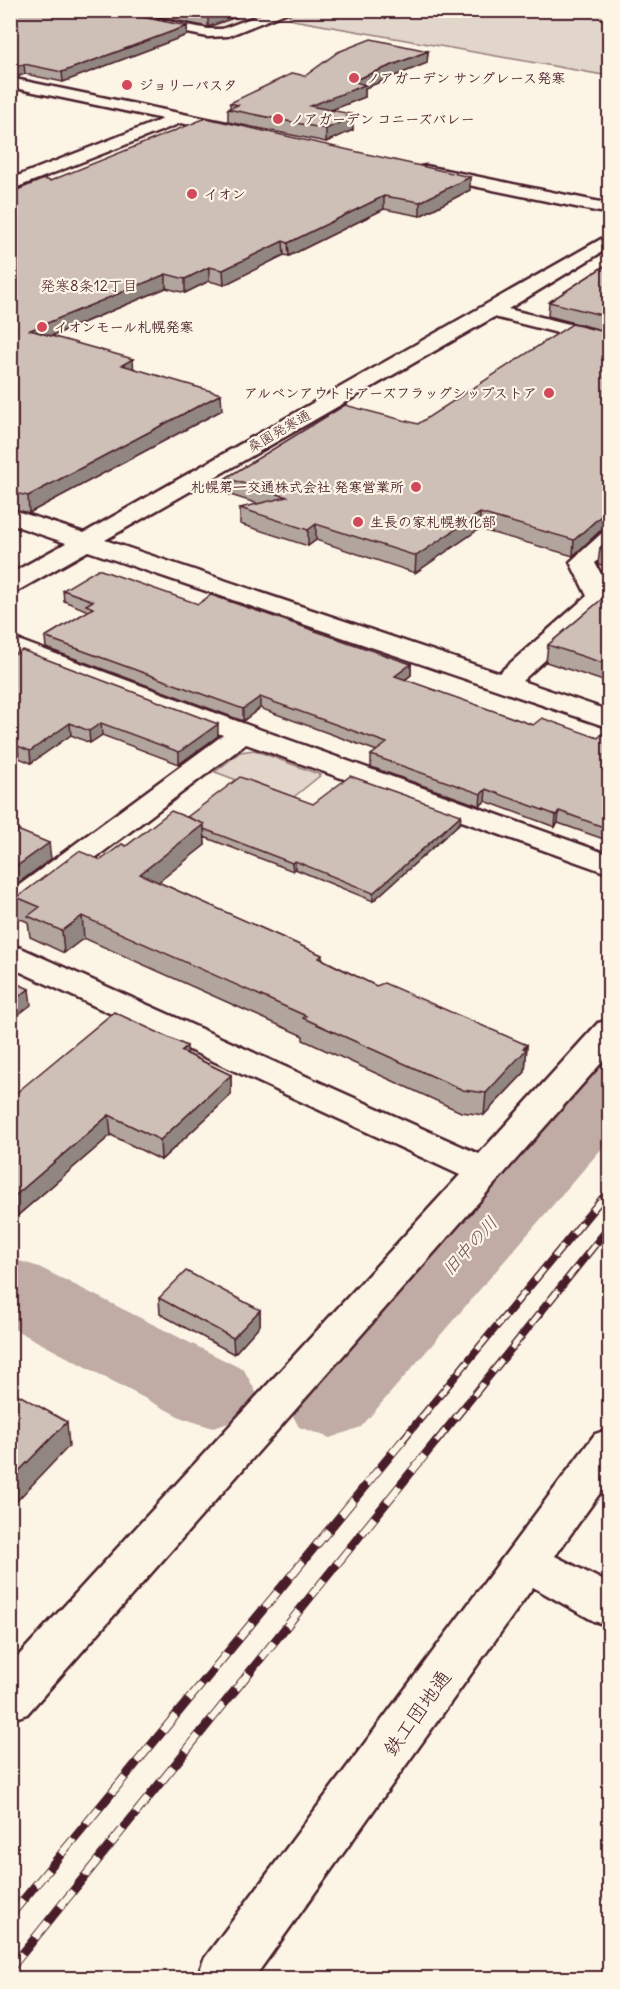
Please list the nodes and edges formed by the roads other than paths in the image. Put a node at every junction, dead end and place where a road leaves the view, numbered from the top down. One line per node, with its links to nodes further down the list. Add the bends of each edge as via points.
1 (88, 10): 2 (street, via 208,33 223,33)
2 (287, 10)
3 (10, 82): 4 (street)
4 (179, 118): 5 (street); 7 (street)
5 (258, 134)
6 (416, 169): 8 (street)
7 (10, 185)
8 (609, 209)
9 (609, 239): 10 (street, 桑園発寒通)
10 (491, 311): 11 (street); 14 (street, 桑園発寒通)
11 (609, 340)
12 (10, 516): 14 (street)
13 (609, 538): 17 (street, via 582,562 600,597)
14 (87, 542): 15 (street, 桑園発寒通); 17 (street)
15 (10, 585)
16 (10, 645): 19 (street)
17 (503, 684): 18 (street)
18 (609, 720)
19 (243, 733): 20 (street); 21 (street)
20 (609, 865)
21 (10, 907)
22 (10, 955): 24 (street)
23 (609, 1031): 24 (street)
24 (484, 1172): 28 (street)
25 (609, 1446): 26 (street, 鉄工団地通)
26 (527, 1562): 27 (street); 29 (street, 鉄工団地通)
27 (609, 1606)
28 (10, 1699)
29 (223, 1978)

